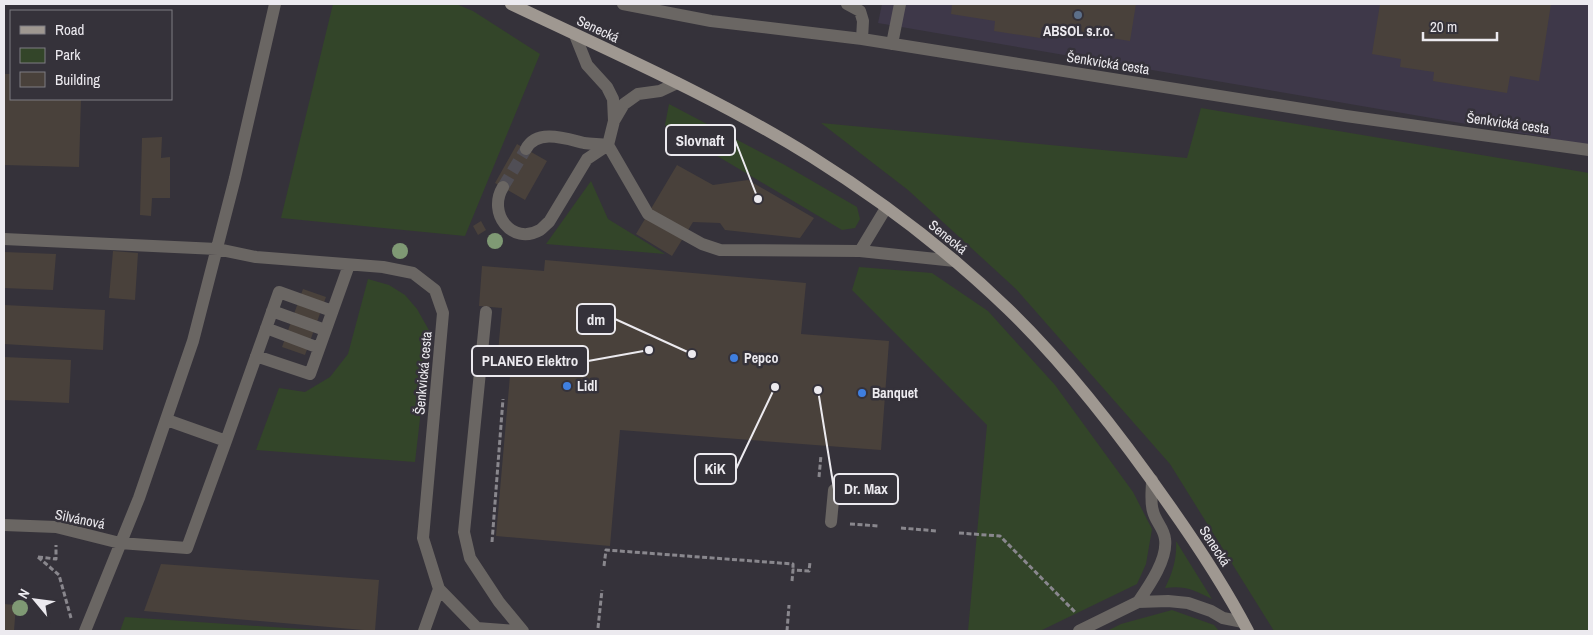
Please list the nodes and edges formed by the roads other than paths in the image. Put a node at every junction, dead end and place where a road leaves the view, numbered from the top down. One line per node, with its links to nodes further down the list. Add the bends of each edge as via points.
1 (275, 4): 17 (street)
2 (510, 4): 6 (main road, Senecká)
3 (623, 4): 7 (street, Šenkvická cesta, via 711,21)
4 (847, 4): 7 (street, via 860,11)
5 (900, 4): 8 (street)
6 (575, 35): 9 (main road, Senecká); 10 (street, via 586,65 613,100)
7 (862, 39): 8 (street, Šenkvická cesta)
8 (892, 44): 13 (street, Šenkvická cesta, via 1346,116)
9 (677, 83): 10 (street, via 660,91 638,94 624,104); 15 (main road, Senecká, via 812,157)
10 (614, 121): 11 (street)
11 (608, 145): 12 (street, via 547,136); 14 (street, via 587,159 541,230 523,234 507,226 501,219 497,202); 18 (street, via 648,214 702,244 720,250)
12 (526, 149)
13 (1589, 150)
14 (503, 187)
15 (886, 208): 18 (street); 19 (main road, Senecká)
16 (4, 238): 17 (street, Šenkvická cesta)
17 (217, 248): 20 (street, Šenkvická cesta, via 256,257); 28 (street, via 193,341)
18 (860, 251): 19 (street)
19 (955, 262): 30 (main road, Senecká, via 1008,309 1063,367)
20 (348, 265): 22 (street); 35 (street, Šenkvická cesta, via 413,273 435,290 443,313 423,538)
21 (272, 311): 22 (street, via 279,292); 24 (street); 25 (street)
22 (332, 311): 25 (street)
23 (486, 312): 41 (street, via 464,532 470,558)
24 (266, 328): 26 (street); 27 (street)
25 (325, 330): 26 (street)
26 (319, 348): 27 (street, via 310,374)
27 (256, 356): 29 (street)
28 (167, 420): 29 (street); 34 (street)
29 (226, 441): 34 (street, Silvánová, via 187,548)
30 (1152, 480): 36 (street, via 1153,512 1166,541 1154,579); 37 (main road, Senecká, via 1206,558)
31 (834, 490): 32 (street)
32 (836, 523)
33 (4, 525): 34 (street, Silvánová, via 56,527)
34 (120, 543): 38 (street)
35 (439, 588): 39 (street); 40 (street, Šenkvická cesta, via 477,628)
36 (1138, 602): 37 (street, via 1188,603); 42 (street)
37 (1246, 627)
38 (85, 631)
39 (424, 631)
40 (516, 631)
41 (523, 631)
42 (1079, 631)

